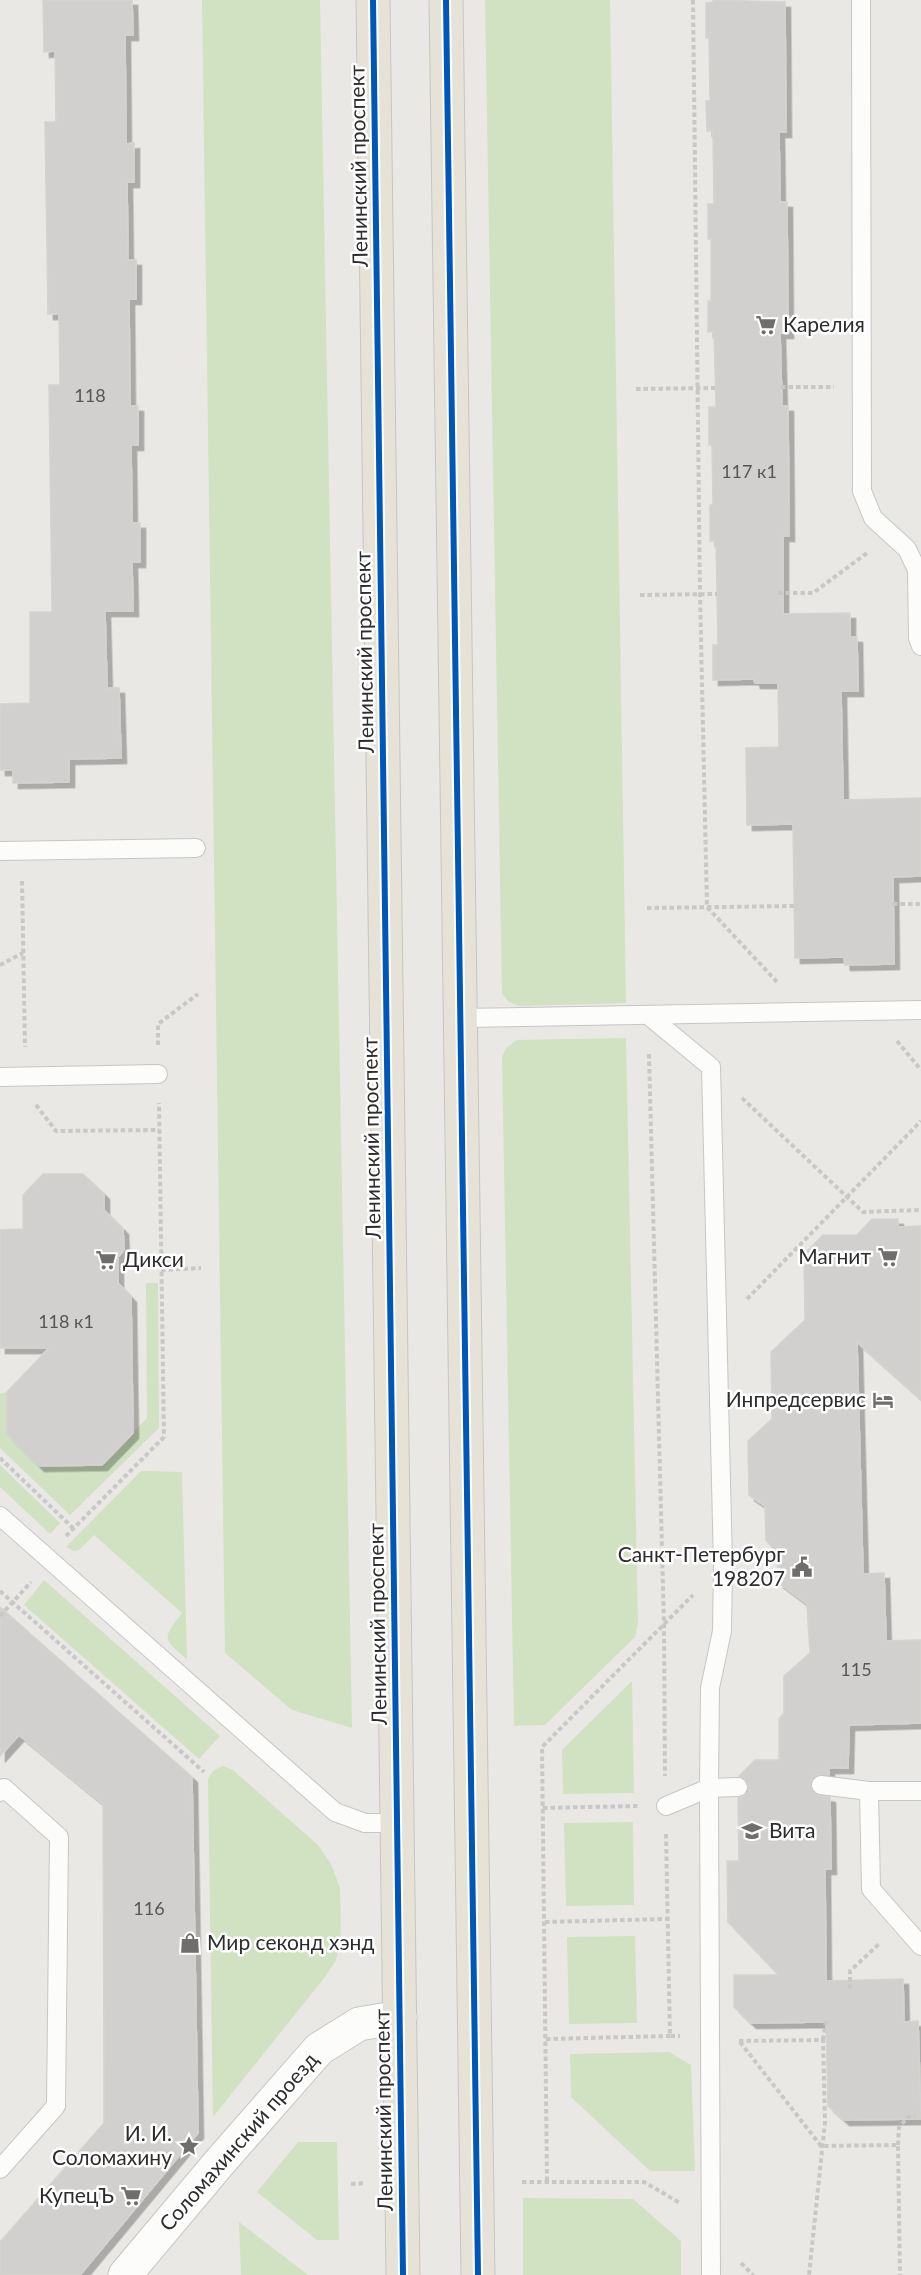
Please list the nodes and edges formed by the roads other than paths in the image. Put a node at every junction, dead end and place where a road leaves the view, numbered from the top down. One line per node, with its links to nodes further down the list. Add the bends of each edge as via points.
1 (373, 0): 20 (main road, Ленинский проспект)
2 (447, 0): 9 (main road)
3 (861, 0): 4 (lane, via 862,490 873,518 906,549 917,570)
4 (921, 646)
5 (196, 848): 6 (lane)
6 (0, 851)
7 (921, 1010): 8 (lane)
8 (648, 1015): 9 (lane); 15 (lane, via 711,1067 723,1564 722,1631 710,1688)
9 (460, 1018): 26 (main road)
10 (158, 1074): 11 (lane)
11 (0, 1077)
12 (2, 1523): 20 (lane, via 335,1812 365,1823)
13 (821, 1785): 16 (lane)
14 (738, 1787): 15 (lane)
15 (709, 1788): 19 (lane); 27 (lane)
16 (869, 1791): 17 (lane); 21 (lane, via 871,1889)
17 (921, 1791)
18 (0, 1792): 23 (lane, via 4,1788 59,1837 59,1849 56,2106)
19 (666, 1806)
20 (397, 1823): 22 (main road, Ленинский проспект)
21 (921, 1946)
22 (400, 2017): 24 (street, Соломахинский проезд, via 360,2024 319,2049); 25 (main road, Ленинский проспект)
23 (0, 2169)
24 (125, 2275)
25 (403, 2275)
26 (478, 2275)
27 (711, 2275)

